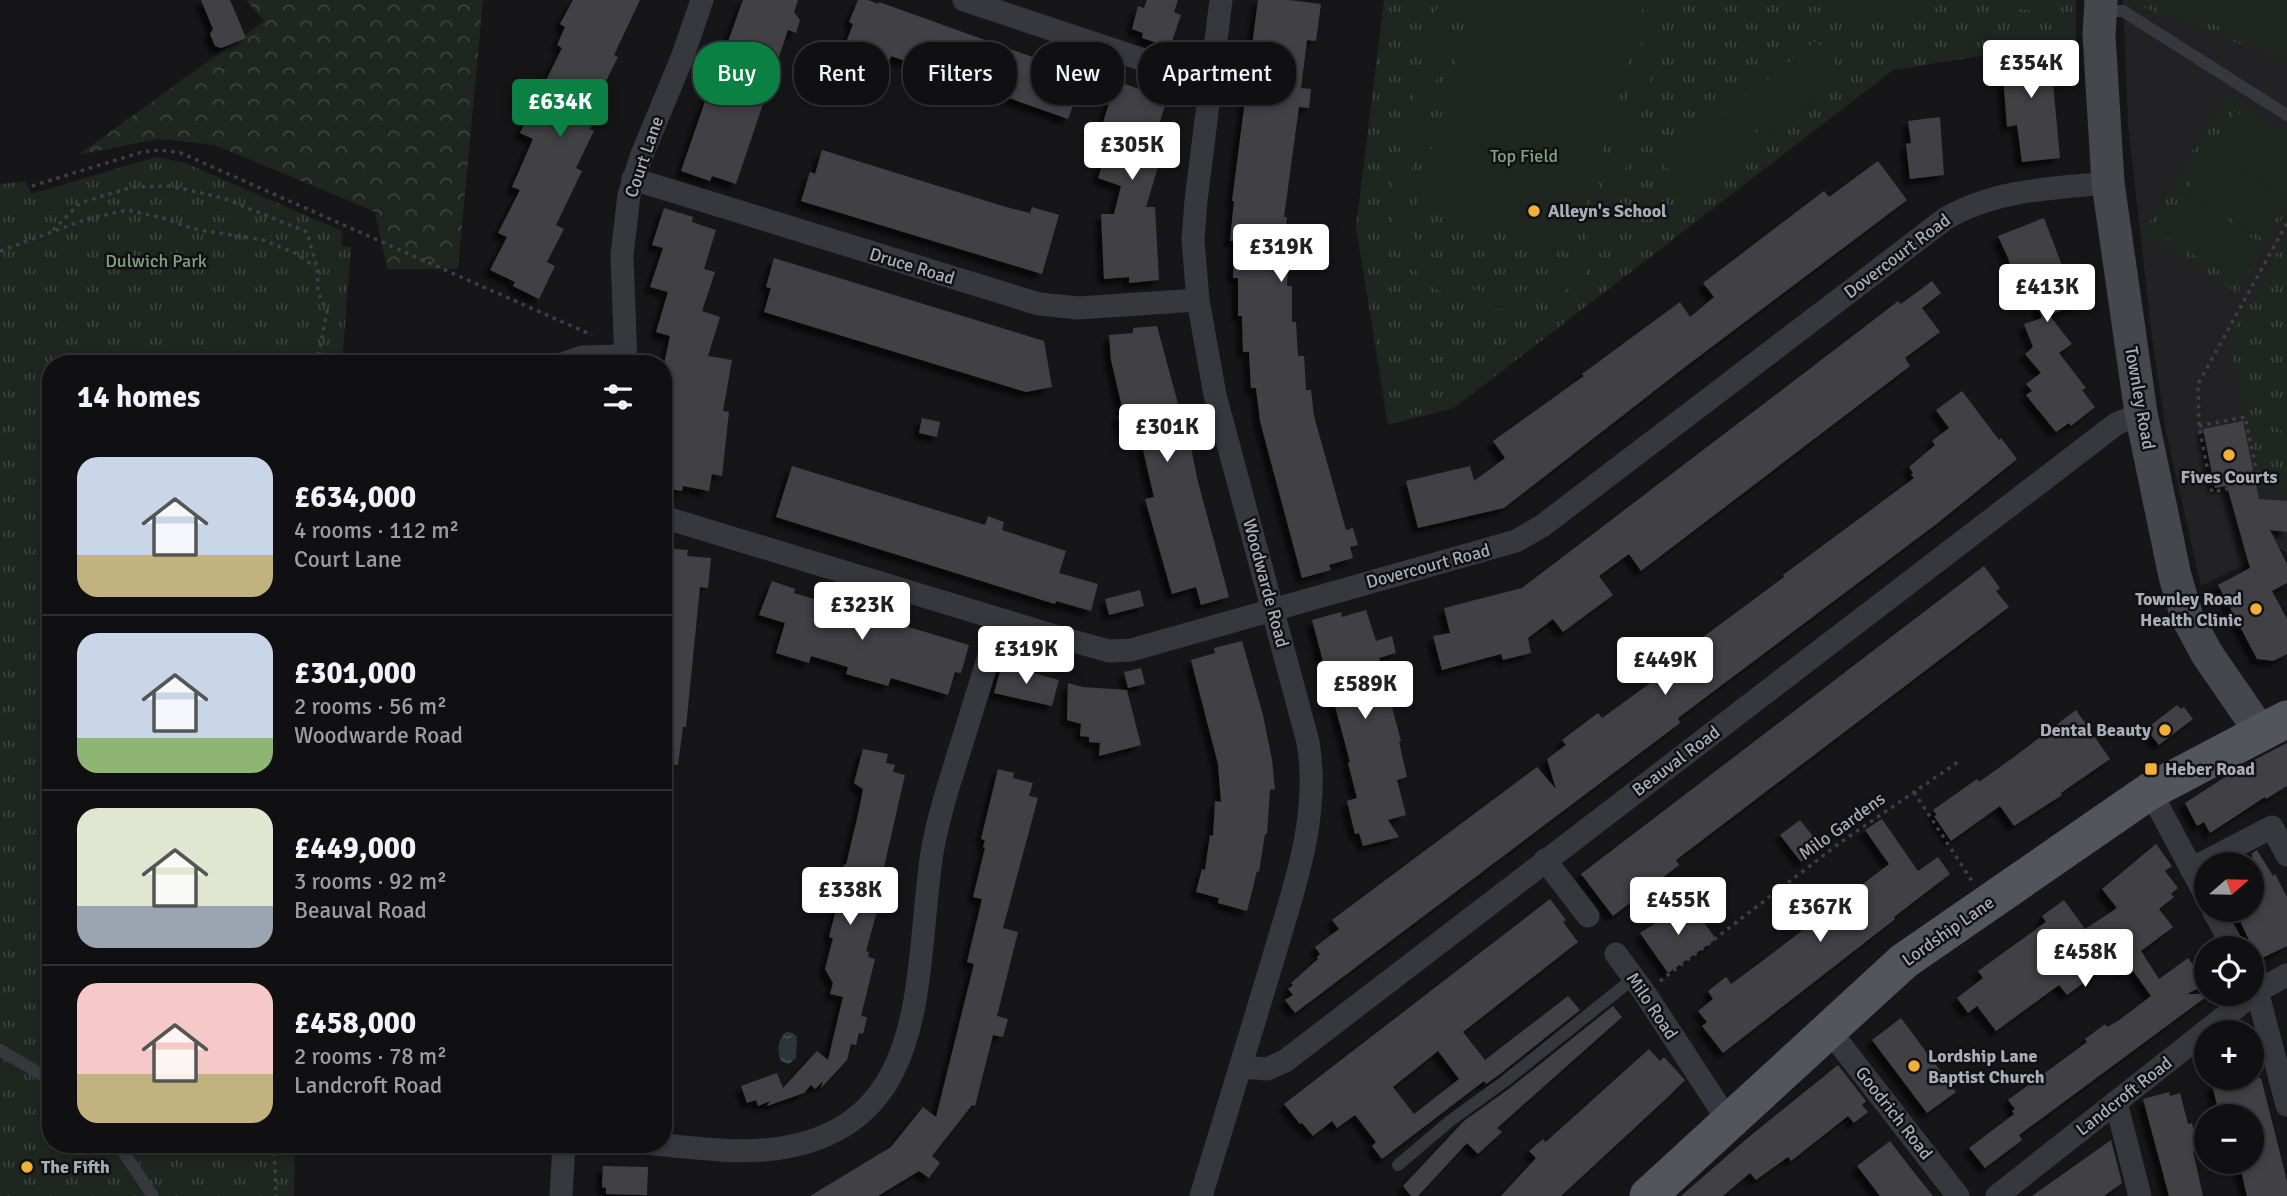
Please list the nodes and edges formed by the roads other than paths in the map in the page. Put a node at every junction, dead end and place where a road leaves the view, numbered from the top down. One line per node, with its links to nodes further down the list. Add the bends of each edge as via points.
1 (702, 0): 9 (street, Court Lane)
2 (964, 0): 6 (street)
3 (1221, 0): 5 (street, Woodwarde Road)
4 (2101, 5): 8 (lane, via 2123,11); 10 (street, Townley Road)
5 (1215, 42)
6 (1138, 58)
7 (1207, 105): 11 (street, Woodwarde Road, via 1194,219)
8 (2287, 115)
9 (633, 179): 11 (street, Druce Road, via 1039,304 1078,307); 12 (street, Court Lane, via 622,255)
10 (2108, 183): 13 (street, Townley Road); 15 (street, Dovercourt Road, via 1994,198 1961,209 1529,535)
11 (1198, 299): 15 (street, Woodwarde Road, via 1215,394)
12 (626, 355)
13 (2141, 413): 17 (street, Townley Road, via 2187,617 2207,653); 20 (street, Beauval Road, via 2116,424)
14 (672, 520): 16 (street, Dovercourt Road)
15 (1272, 608): 16 (street, Dovercourt Road, via 1119,652); 32 (street, Woodwarde Road, via 1308,742 1311,800 1297,875)
16 (1000, 620): 37 (street, via 937,829 913,1016 885,1086 847,1123 800,1143 762,1150)
17 (2273, 725): 18 (main road, Lordship Lane)
18 (2150, 791): 21 (street); 30 (main road, Lordship Lane, via 1904,961)
19 (2287, 855): 21 (street, via 2273,827)
20 (1545, 860): 23 (street); 32 (street, Beauval Road, via 1285,1061 1267,1069)
21 (2191, 869): 22 (street)
22 (2194, 874)
23 (1588, 916)
24 (1616, 954): 27 (street, Milo Road)
25 (2287, 975): 26 (street, Landcroft Road)
26 (2264, 984)
27 (1639, 985): 36 (street, Milo Road); 40 (lane, via 1450,1121)
28 (2232, 1006): 34 (street, Landcroft Road)
29 (2260, 1006): 35 (street)
30 (1829, 1030): 36 (main road, Lordship Lane); 45 (street, Goodrich Road)
31 (0, 1051): 33 (lane)
32 (1241, 1067): 43 (street, Woodwarde Road)
33 (42, 1075)
34 (2116, 1102): 46 (street, Landcroft Road); 47 (street)
35 (2287, 1105)
36 (1728, 1122): 44 (main road, Lordship Lane)
37 (672, 1145)
38 (123, 1153): 41 (lane)
39 (563, 1153): 42 (street)
40 (1398, 1165)
41 (153, 1196)
42 (561, 1196)
43 (1201, 1196)
44 (1648, 1196)
45 (1958, 1196)
46 (1997, 1196)
47 (2140, 1196)

